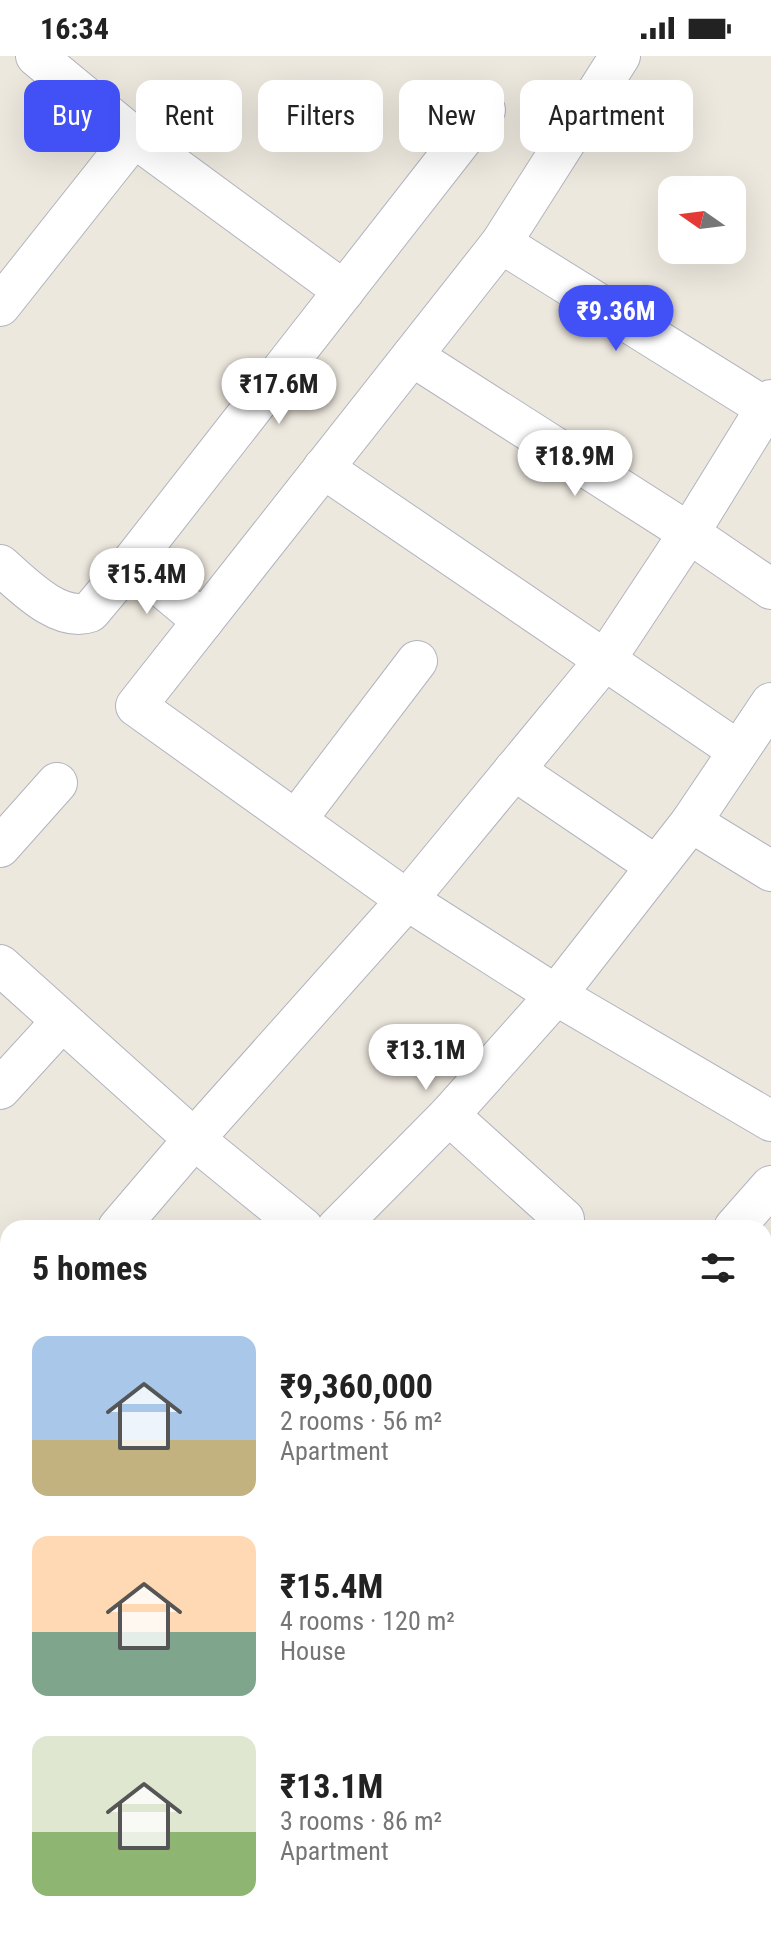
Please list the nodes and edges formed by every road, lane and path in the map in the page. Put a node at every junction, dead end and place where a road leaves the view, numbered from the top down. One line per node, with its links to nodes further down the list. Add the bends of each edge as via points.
1 (36, 56): 3 (street)
2 (620, 56): 5 (street)
3 (134, 137): 6 (street); 7 (street)
4 (452, 152): 6 (street)
5 (501, 243): 8 (street); 9 (street)
6 (344, 291): 12 (street)
7 (0, 306)
8 (412, 356): 10 (street); 11 (street)
9 (768, 404): 11 (street)
10 (323, 468): 15 (street); 16 (street)
11 (689, 533): 14 (street); 16 (street)
12 (132, 562): 13 (street, via 101,602 81,615 61,611); 15 (street)
13 (0, 565)
14 (771, 589)
15 (203, 621): 22 (street, via 136,706)
16 (605, 660): 19 (street); 20 (street)
17 (417, 661): 22 (street)
18 (771, 703): 19 (street)
19 (737, 750): 23 (street)
20 (514, 770): 25 (street); 27 (street)
21 (57, 783): 24 (street)
22 (296, 820): 27 (street)
23 (691, 822): 25 (street); 26 (street)
24 (0, 847)
25 (656, 866): 29 (street)
26 (771, 871)
27 (407, 900): 29 (street); 34 (street)
28 (0, 965): 30 (street)
29 (556, 995): 32 (street); 33 (street)
30 (62, 1021): 31 (street); 34 (street)
31 (0, 1089)
32 (449, 1115): 36 (street); 39 (street)
33 (771, 1121)
34 (194, 1139): 37 (street); 38 (street)
35 (771, 1186): 40 (street)
36 (564, 1219)
37 (125, 1220)
38 (293, 1220)
39 (345, 1220)
40 (741, 1220)

